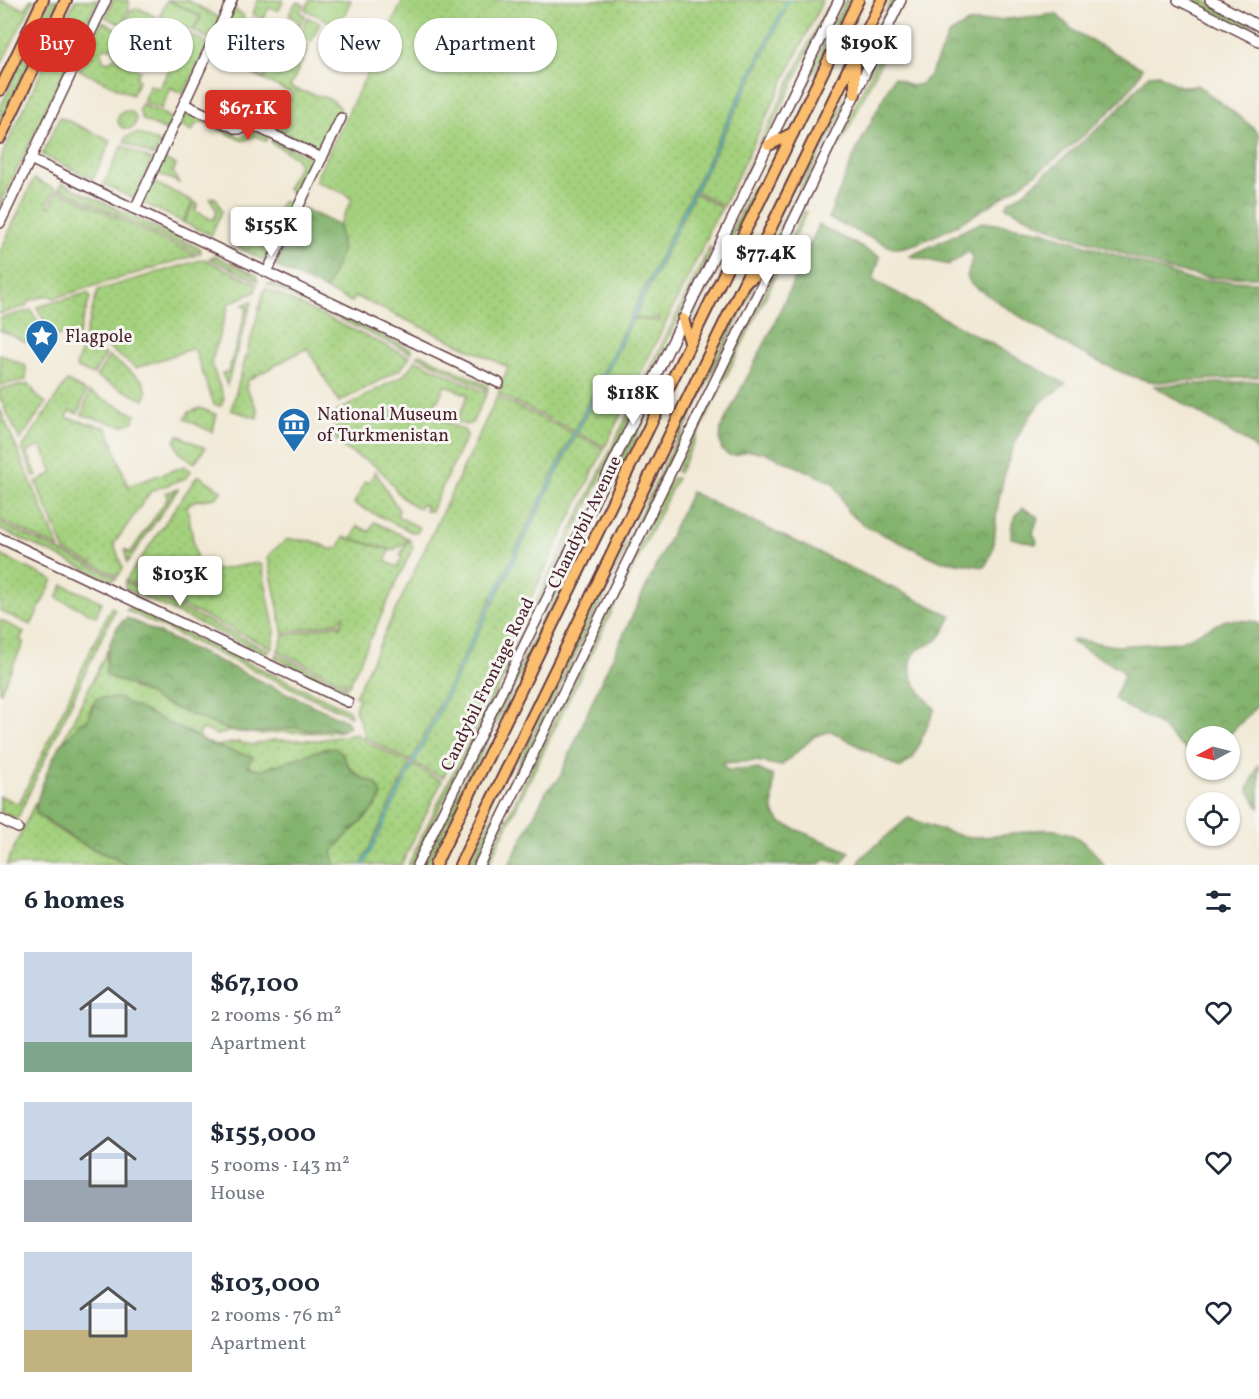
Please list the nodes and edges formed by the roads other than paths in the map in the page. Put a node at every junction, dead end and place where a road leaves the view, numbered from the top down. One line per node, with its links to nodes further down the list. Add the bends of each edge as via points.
1 (43, 0): 14 (main road)
2 (66, 0): 19 (main road)
3 (106, 0): 22 (street)
4 (232, 0): 16 (street)
5 (839, 0): 20 (street, Candybil Frontage Road)
6 (858, 0): 18 (main road, Chandybil Avenue)
7 (882, 0): 13 (main road)
8 (901, 0): 15 (street)
9 (1178, 0): 12 (street)
10 (1210, 0): 11 (street)
11 (1259, 26)
12 (1259, 41)
13 (855, 59): 15 (main road); 27 (main road)
14 (0, 90)
15 (855, 94): 25 (street)
16 (184, 104): 21 (street, via 237,129 257,127); 23 (street)
17 (340, 118): 21 (street)
18 (793, 133): 20 (main road); 29 (main road, Chandybil Avenue)
19 (0, 138)
20 (769, 145): 28 (street, Candybil Frontage Road)
21 (322, 158): 26 (street)
22 (30, 159): 23 (street); 24 (street)
23 (135, 209): 26 (street)
24 (0, 224)
25 (771, 266): 27 (main road); 38 (street)
26 (267, 272): 30 (street)
27 (745, 282): 37 (main road)
28 (683, 319): 29 (main road); 35 (street, Candybil Frontage Road)
29 (690, 342): 36 (main road, Chandybil Avenue)
30 (499, 383)
31 (0, 538): 32 (street)
32 (348, 702)
33 (0, 819): 34 (street)
34 (18, 828)
35 (417, 865)
36 (435, 865)
37 (460, 865)
38 (479, 865)

